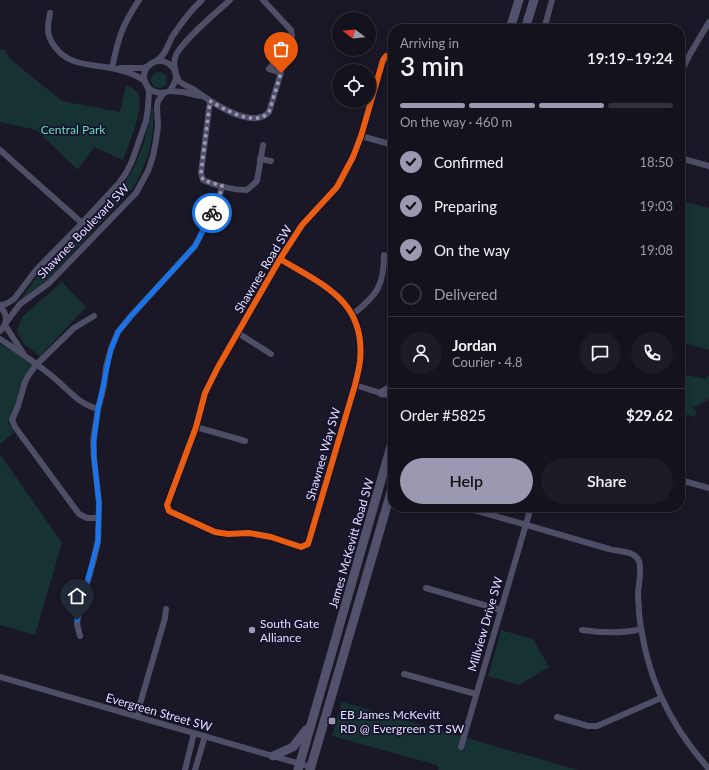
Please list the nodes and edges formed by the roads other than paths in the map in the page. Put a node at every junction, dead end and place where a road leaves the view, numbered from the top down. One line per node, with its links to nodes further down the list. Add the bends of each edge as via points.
1 (139, 0): 18 (street, via 120,34)
2 (202, 0): 15 (street, via 184,20 163,56)
3 (230, 0): 19 (street, via 180,47 175,58)
4 (263, 0): 13 (street, via 291,30)
5 (519, 0): 10 (main road)
6 (534, 0): 11 (main road)
7 (552, 0): 12 (street)
8 (50, 13): 18 (street, via 49,35 52,44 64,57 71,61)
9 (709, 22): 16 (street)
10 (512, 24)
11 (527, 24)
12 (545, 24)
13 (289, 44): 20 (street); 20 (street, via 268,69)
14 (388, 57): 26 (street, Shawnee Road SW, via 383,60)
15 (154, 62): 17 (street); 19 (street, via 159,60 169,63)
16 (685, 63)
17 (148, 66): 18 (street); 21 (street, via 144,73)
18 (112, 68): 21 (street, via 138,76)
19 (175, 72): 22 (street, via 175,82); 24 (street, via 180,81)
20 (281, 73): 25 (street, via 266,115 254,118 243,116)
21 (145, 82): 23 (street, via 152,91); 35 (street, Shawnee Boulevard SW, via 149,91 148,108 132,161 119,183)
22 (170, 91): 23 (street); 24 (street)
23 (163, 94): 41 (street, Shawnee Boulevard SW, via 158,101 158,126 153,156 136,193 50,283 20,304)
24 (204, 97): 25 (street)
25 (210, 101): 34 (street, via 201,173 203,180)
26 (361, 136): 27 (street); 37 (street, Shawnee Road SW, via 353,158 337,187 302,225)
27 (388, 144)
28 (263, 145): 30 (street)
29 (0, 150): 35 (street)
30 (260, 159): 32 (street); 34 (street, via 256,181 247,190)
31 (685, 159): 33 (street)
32 (271, 161)
33 (709, 166)
34 (222, 186): 52 (street, via 219,198 195,246 118,332 106,368)
35 (82, 223): 38 (street, Shawnee Boulevard SW, via 36,270 14,299)
36 (384, 255): 39 (street, via 382,282 368,302)
37 (280, 259): 39 (street, Shawnee Way SW, via 328,288 341,298); 43 (street, Shawnee Road SW)
38 (0, 306): 41 (street, via 5,313)
39 (353, 314): 48 (street, Shawnee Way SW, via 360,338 360,361)
40 (94, 316): 47 (street, via 74,328)
41 (5, 324): 42 (street, Shawnee Boulevard SW); 46 (street)
42 (0, 330)
43 (238, 333): 45 (street); 53 (street, Shawnee Road SW, via 205,393)
44 (0, 339): 46 (street)
45 (271, 354)
46 (25, 356): 47 (street)
47 (36, 364): 52 (street, via 80,402); 62 (street, via 25,382 13,422 79,514 87,518)
48 (355, 385): 50 (street); 59 (street, Shawnee Way SW, via 308,544 301,546 249,533 215,532 180,517)
49 (388, 390): 50 (main road)
50 (382, 393): 51 (street)
51 (388, 395)
52 (98, 409): 62 (street, via 94,458)
53 (196, 427): 54 (street); 59 (street, Shawnee Road SW)
54 (245, 441)
55 (388, 456): 76 (main road, James McKevitt Road SW)
56 (685, 481): 57 (street)
57 (709, 488)
58 (388, 502): 82 (main road, James McKevitt Road SW)
59 (168, 508)
60 (481, 512): 63 (street)
61 (530, 512): 63 (street, Millview Drive SW)
62 (98, 518): 69 (street, via 98,541 77,620)
63 (526, 525): 66 (street, Millview Drive SW); 67 (street, via 634,556 640,567 638,600)
64 (426, 588): 66 (street)
65 (166, 609): 74 (street)
66 (501, 610): 72 (street, Millview Drive SW)
67 (641, 629): 68 (street, via 609,633); 73 (street, via 649,666)
68 (582, 630)
69 (80, 636)
70 (404, 674): 72 (street)
71 (0, 678): 74 (street, Evergreen Street SW)
72 (476, 694): 79 (street, Millview Drive SW)
73 (661, 698): 75 (street, via 597,726); 85 (street, via 682,736)
74 (138, 717): 77 (street, Evergreen Street SW)
75 (557, 717)
76 (312, 722): 80 (main road, via 293,747); 81 (main road, James McKevitt Road SW)
77 (194, 733): 78 (street, Evergreen Street SW); 83 (street)
78 (205, 736): 80 (street, Evergreen Street SW); 84 (street)
79 (461, 747)
80 (273, 756): 81 (street, Evergreen Street SW)
81 (299, 767): 82 (street, Evergreen Street SW)
82 (311, 769)
83 (185, 770)
84 (195, 770)
85 (709, 770)

